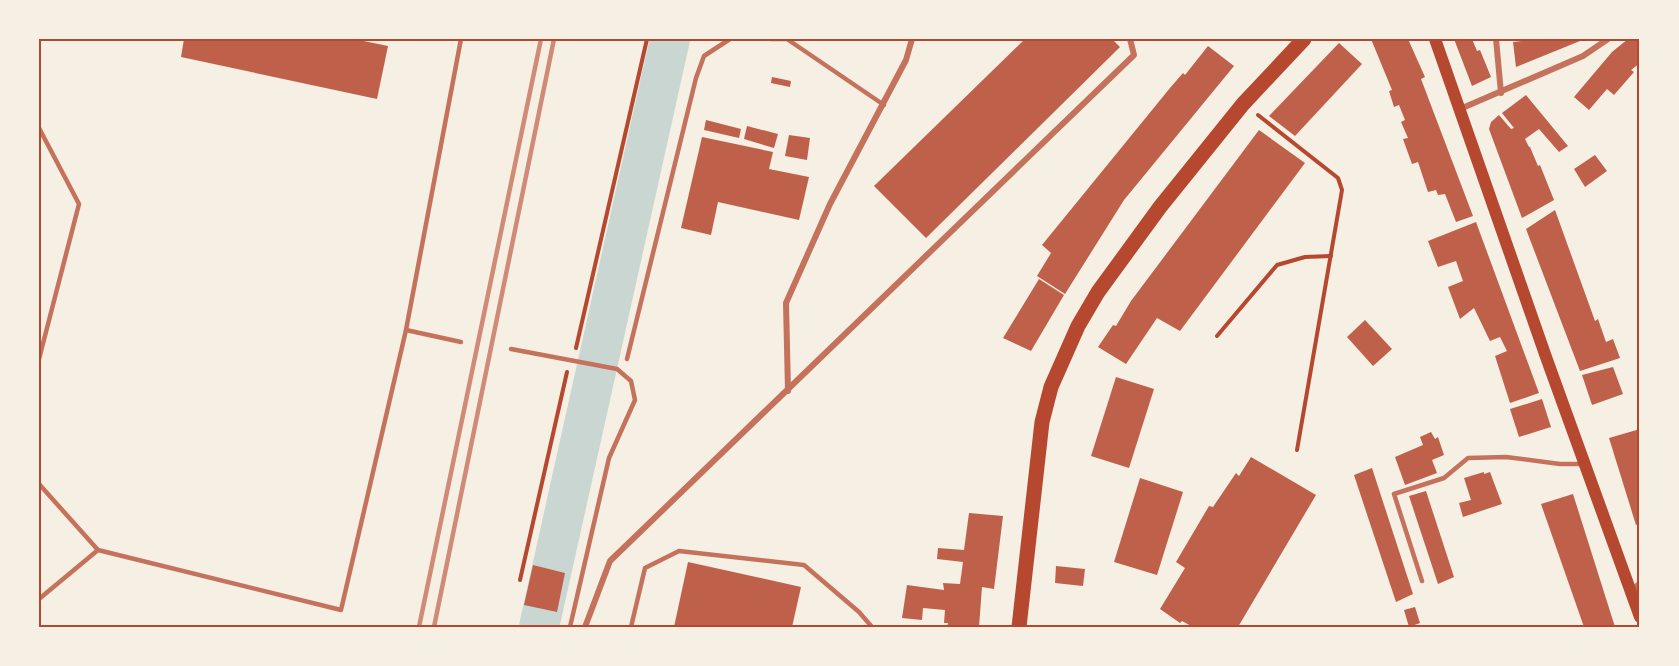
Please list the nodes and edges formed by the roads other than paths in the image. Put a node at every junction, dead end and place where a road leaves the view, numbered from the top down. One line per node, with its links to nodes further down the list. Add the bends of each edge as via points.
1 (461, 39): 14 (lane)
2 (730, 39): 18 (lane, via 704,56 696,78)
3 (771, 39): 11 (lane, via 787,39)
4 (912, 39): 11 (street)
5 (1130, 39): 19 (street, via 1134,55)
6 (1304, 39): 31 (main road, via 1243,104 1160,207 1078,326 1051,387 1042,422)
7 (1435, 39): 12 (main road)
8 (1496, 39): 10 (street)
9 (1608, 39): 10 (street, via 1583,56)
10 (1501, 93): 12 (street)
11 (884, 105): 19 (street, via 830,204 786,303)
12 (1460, 109): 20 (main road)
13 (39, 128): 17 (lane, via 78,204)
14 (406, 330): 15 (lane); 22 (lane, via 341,610)
15 (461, 342)
16 (511, 349): 27 (lane, via 617,369 631,381 635,400 609,458)
17 (39, 359)
18 (627, 359)
19 (788, 391): 28 (street, via 610,561)
20 (1585, 464): 23 (lane, via 1468,458 1444,478 1394,494); 24 (main road)
21 (39, 484): 22 (lane)
22 (98, 550): 25 (lane)
23 (1422, 581)
24 (1636, 587): 26 (main road)
25 (39, 599)
26 (1640, 617)
27 (570, 627)
28 (585, 627)
29 (631, 627): 30 (lane, via 645,568 679,551 804,565)
30 (872, 627)
31 (1019, 627)

